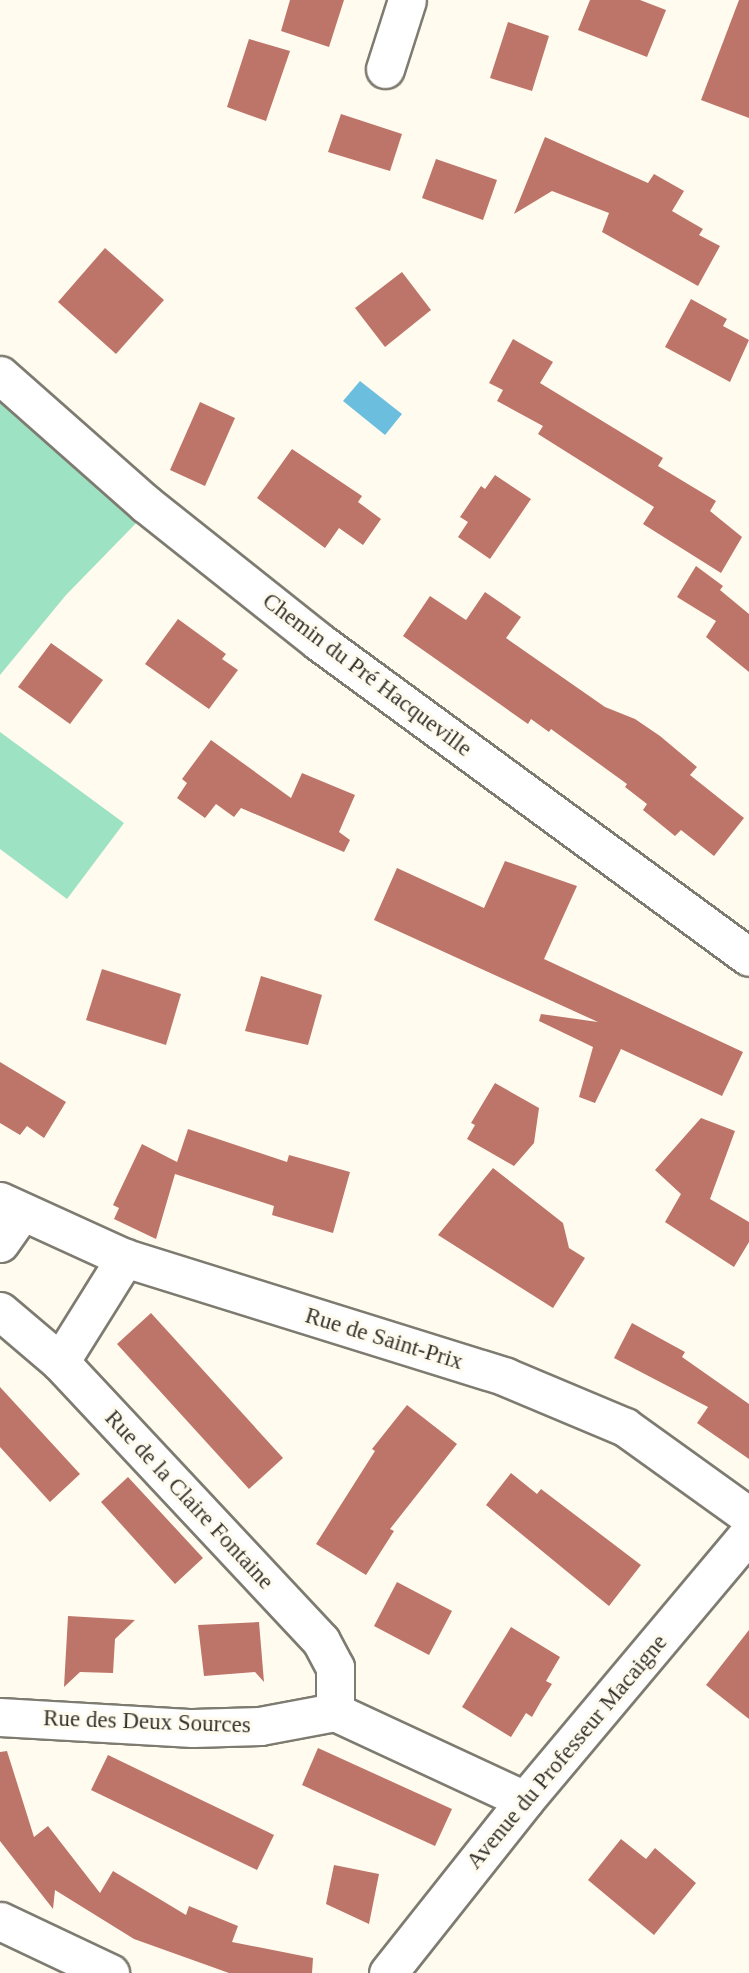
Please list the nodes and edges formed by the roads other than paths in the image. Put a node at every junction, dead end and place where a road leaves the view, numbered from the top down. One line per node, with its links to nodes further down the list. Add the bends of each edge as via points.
1 (407, 0): 2 (street)
2 (385, 69)
3 (0, 375): 4 (street, Chemin du Pré Hacqueville, via 146,504 318,641)
4 (749, 957)
5 (11, 1206): 6 (street); 7 (street, Rue de Saint-Prix)
6 (0, 1243)
7 (125, 1258): 9 (street); 10 (street, Rue de Saint-Prix, via 506,1377 625,1427)
8 (0, 1311): 9 (street, Rue de la Claire Fontaine)
9 (60, 1362): 12 (street, Rue de la Claire Fontaine, via 321,1641 335,1667)
10 (749, 1516)
11 (749, 1533): 14 (street, Avenue du Professeur Macaigne)
12 (335, 1712): 13 (street, Rue des Deux Sources, via 260,1726 193,1728); 14 (street)
13 (0, 1717)
14 (525, 1800): 17 (street, Avenue du Professeur Macaigne)
15 (0, 1921): 16 (street)
16 (110, 1973)
17 (388, 1973)

